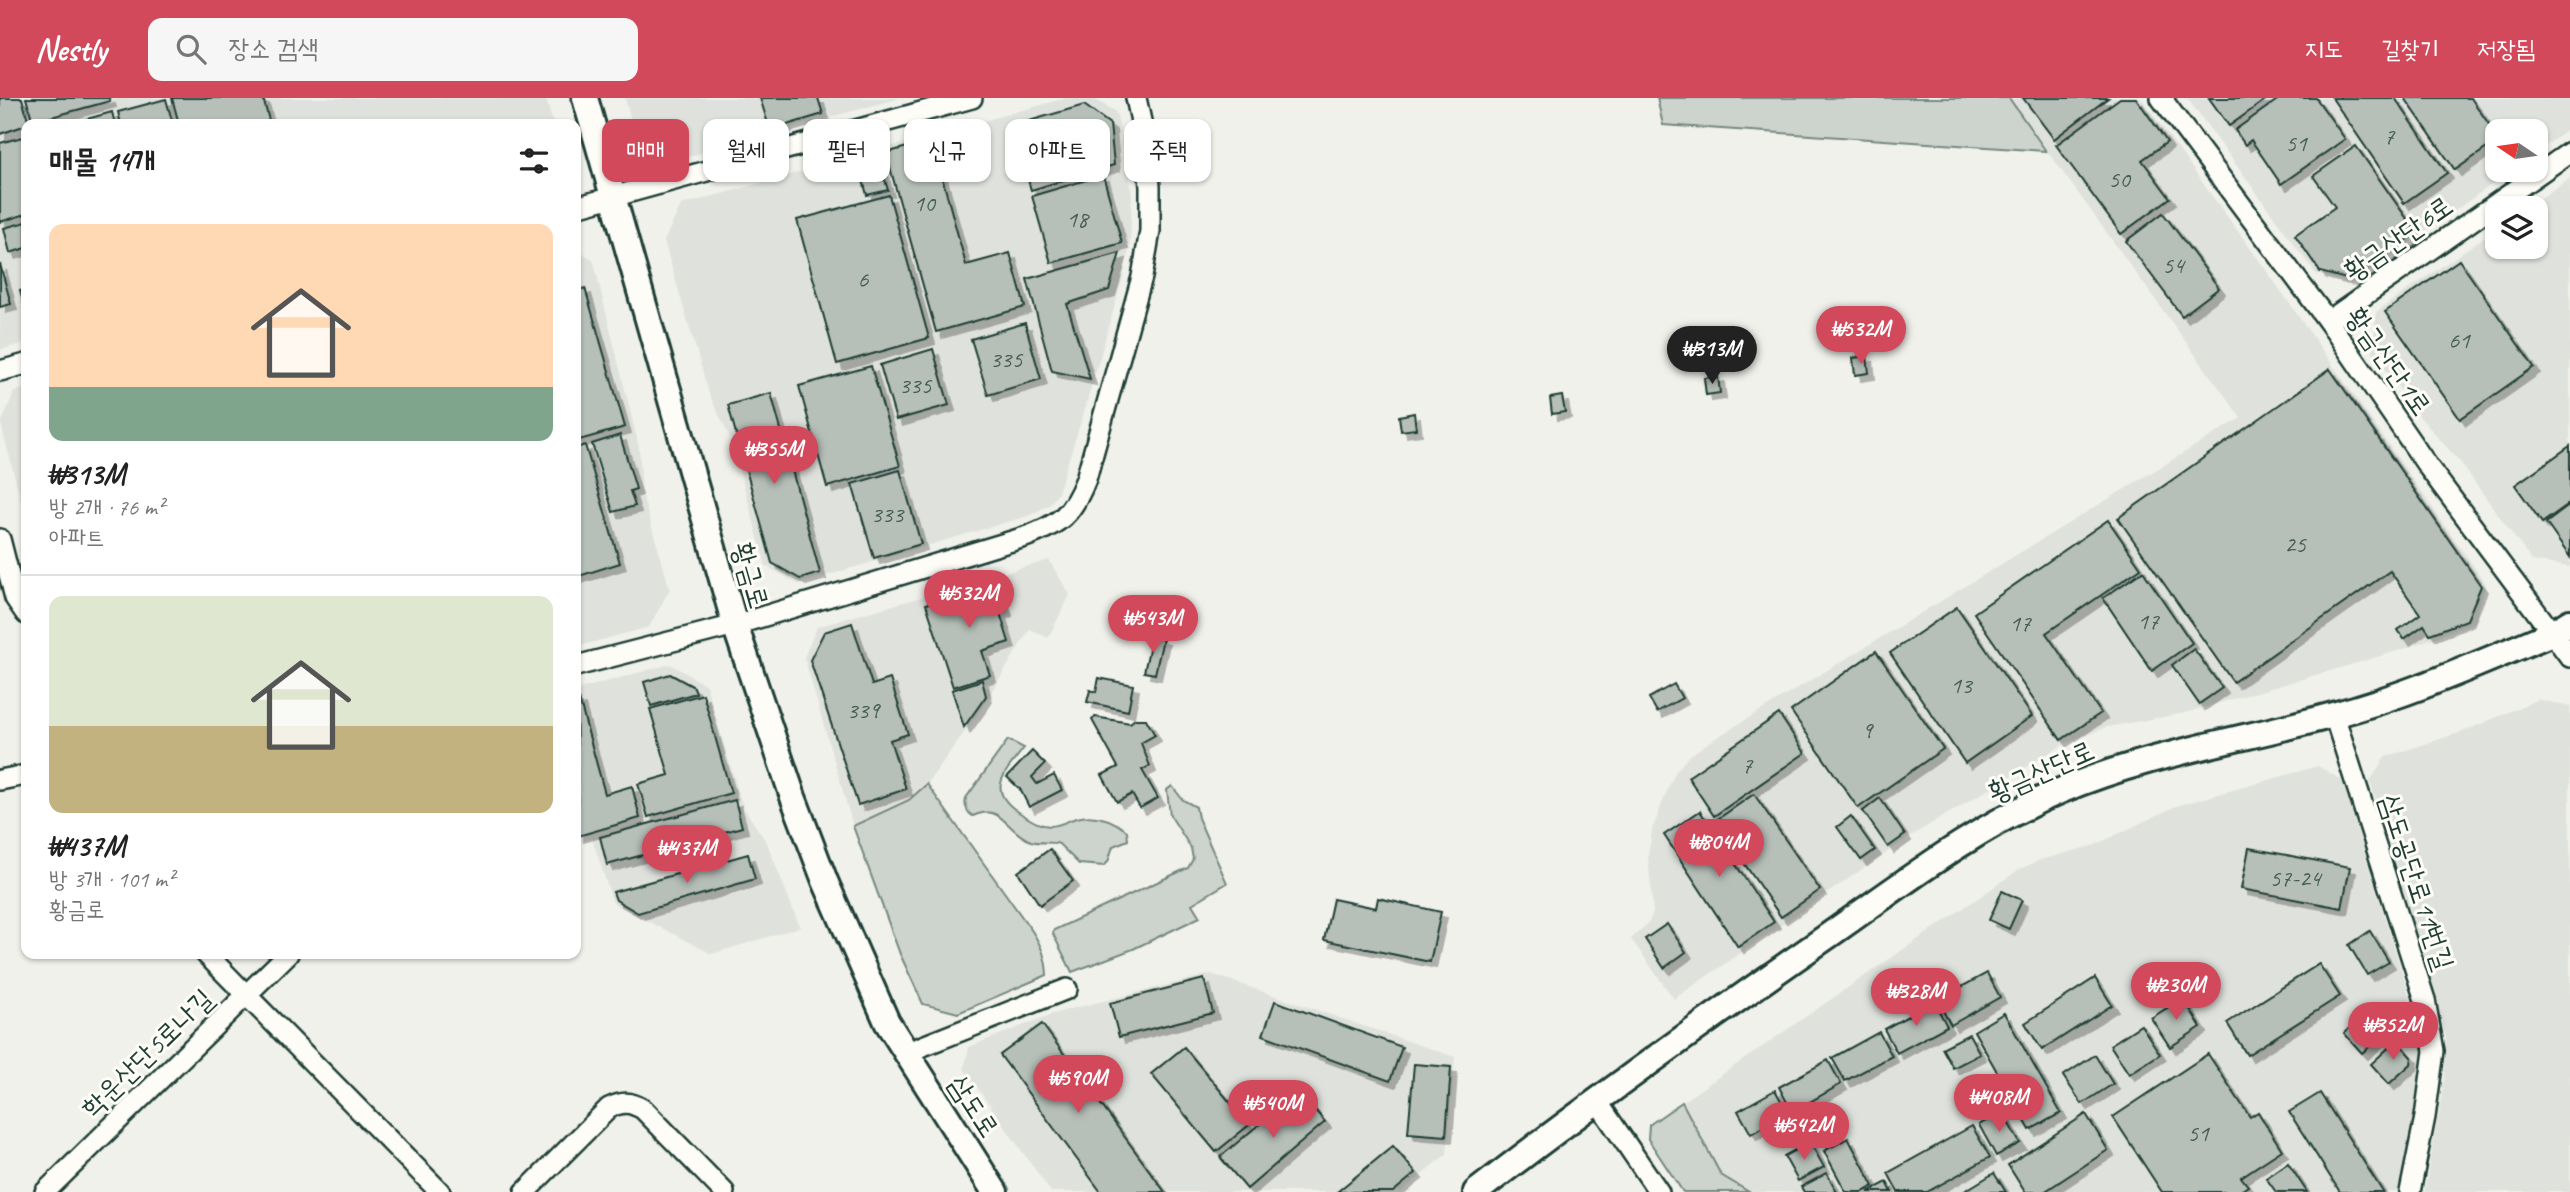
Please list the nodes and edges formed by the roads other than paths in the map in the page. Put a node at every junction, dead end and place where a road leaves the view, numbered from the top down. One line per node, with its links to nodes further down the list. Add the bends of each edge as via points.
1 (585, 98): 6 (street, 황금로)
2 (972, 98): 6 (street)
3 (1136, 98): 13 (street, via 1147,149 1148,249 1086,478 1071,511 1058,523 1025,537)
4 (2161, 98): 8 (street, 황금산단1로)
5 (2570, 152): 8 (street, 황금산단6로)
6 (612, 197): 7 (street); 13 (street, 황금로)
7 (581, 206)
8 (2328, 321): 14 (street, 황금산단1로, via 2429,468)
9 (21, 365): 10 (street)
10 (0, 371)
11 (0, 539): 12 (street)
12 (21, 607)
13 (735, 625): 16 (street); 24 (street, 황금로, via 825,881)
14 (2561, 628): 15 (street, 황금산단1로); 17 (street, 황금산단로, via 2416,691)
15 (2570, 657)
16 (581, 665)
17 (2334, 715): 25 (street, 황금산단로, via 2116,770 1992,824); 33 (street, 삼도공단로11번길, via 2433,1037 2425,1117)
18 (21, 776): 19 (street)
19 (0, 780)
20 (211, 959): 23 (street)
21 (283, 959): 23 (street, 학운산단5로나길)
22 (1067, 989): 24 (street)
23 (247, 994): 26 (street, 학운산단5로나길); 27 (street)
24 (905, 1053): 30 (street, 삼도로)
25 (1597, 1101): 31 (street, 황금산단로); 32 (street)
26 (45, 1192)
27 (440, 1192)
28 (525, 1192): 29 (street, via 609,1108 631,1102)
29 (724, 1192)
30 (995, 1192)
31 (1476, 1192)
32 (1659, 1192)
33 (2410, 1192)

